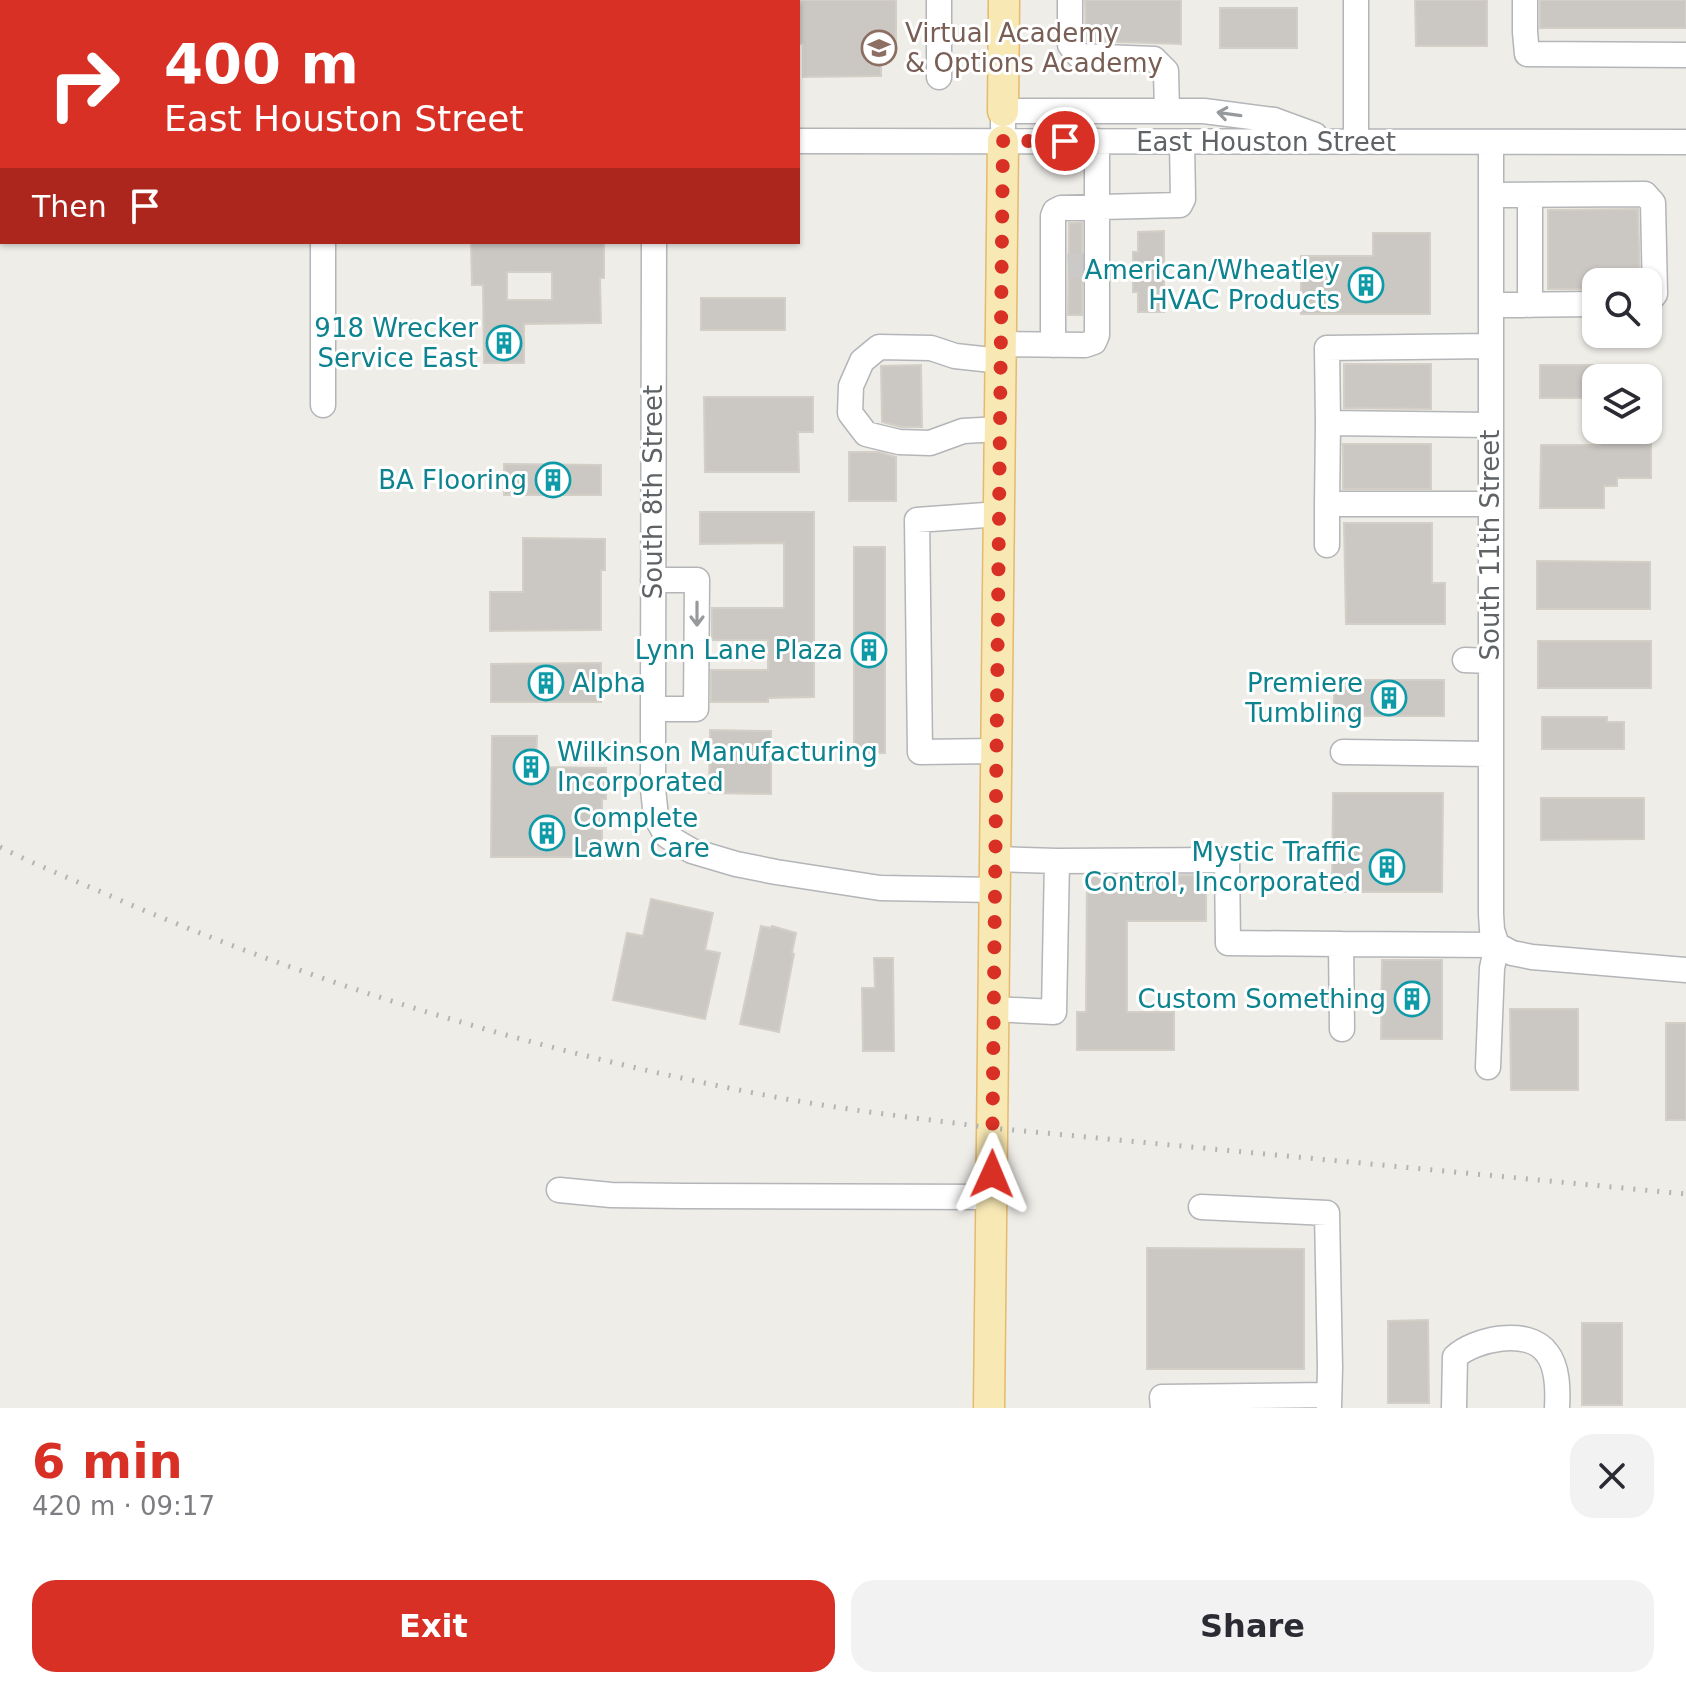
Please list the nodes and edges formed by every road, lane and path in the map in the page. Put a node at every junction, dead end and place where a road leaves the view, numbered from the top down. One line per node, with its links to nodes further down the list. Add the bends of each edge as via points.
1 (939, 0): 7 (street)
2 (1004, 0): 8 (main road)
3 (1070, 0): 9 (street, via 1070,45 1079,56 1154,59 1166,71)
4 (1356, 0): 14 (street)
5 (1525, 0): 6 (street, via 1527,54)
6 (1686, 55)
7 (939, 77)
8 (1003, 111): 9 (street); 11 (street)
9 (1167, 111): 13 (street, one-way to 9, via 1274,120)
10 (800, 141): 11 (street, East Houston Street)
11 (1003, 141): 12 (street, East Houston Street); 30 (main road)
12 (1097, 141): 15 (street, East Houston Street); 20 (street)
13 (1331, 141): 14 (street, East Houston Street); 15 (street, East Houston Street)
14 (1356, 141): 17 (street, East Houston Street)
15 (1182, 142): 20 (street, via 1180,205)
16 (1686, 142): 17 (street, East Houston Street)
17 (1491, 143): 18 (street, South 11th Street)
18 (1491, 195): 19 (street); 26 (street, South 11th Street)
19 (1530, 195): 24 (street, via 1645,194 1653,203); 27 (street)
20 (1097, 208): 23 (street); 23 (street, via 1061,208 1053,216)
21 (323, 244): 31 (street)
22 (654, 244): 39 (street, South 8th Street)
23 (1076, 266): 28 (street); 28 (street, via 1097,335 1085,345)
24 (1654, 268)
25 (1582, 304): 27 (street)
26 (1491, 305): 27 (street); 29 (street, South 11th Street)
27 (1530, 305)
28 (1053, 345): 30 (street)
29 (1491, 346): 32 (street, via 1327,348); 33 (street, South 11th Street)
30 (1001, 352): 34 (main road); 34 (street, via 955,356 931,348 879,347 862,361 851,386 850,413 866,434 899,442 930,443 963,431)
31 (323, 405)
32 (1328, 423): 33 (street); 35 (street)
33 (1491, 425): 36 (street, South 11th Street)
34 (1000, 429): 37 (main road)
35 (1327, 504): 36 (street); 38 (street)
36 (1490, 504): 41 (street, South 11th Street)
37 (999, 514): 43 (main road); 43 (street, via 917,520 920,752)
38 (1327, 545)
39 (653, 580): 42 (street, South 8th Street); 42 (street, one-way to 42, via 697,580 696,709)
40 (1465, 660): 41 (street)
41 (1490, 661): 45 (street, South 11th Street)
42 (653, 709): 48 (street, South 8th Street, via 656,817 666,835 692,851 776,872 880,888)
43 (996, 751): 46 (main road)
44 (1343, 752): 45 (street)
45 (1490, 754): 50 (street, South 11th Street, via 1491,914)
46 (995, 859): 47 (street); 48 (main road)
47 (1057, 861): 49 (street, via 1227,860 1228,943); 52 (street, via 1054,1012)
48 (995, 890): 52 (main road)
49 (1341, 944): 50 (street); 53 (street)
50 (1497, 945): 51 (street, via 1532,957); 54 (street, South 11th Street)
51 (1686, 970)
52 (993, 1009): 56 (main road)
53 (1342, 1029)
54 (1488, 1067)
55 (559, 1190): 56 (street, via 669,1196)
56 (991, 1197): 59 (main road)
57 (1201, 1207): 58 (street, via 1327,1213)
58 (1328, 1402): 60 (street, via 1162,1397)
59 (989, 1408)
60 (1163, 1408)
61 (1454, 1408): 62 (street, via 1455,1357 1483,1341 1502,1339 1527,1340 1545,1349 1553,1362)
62 (1557, 1408)

